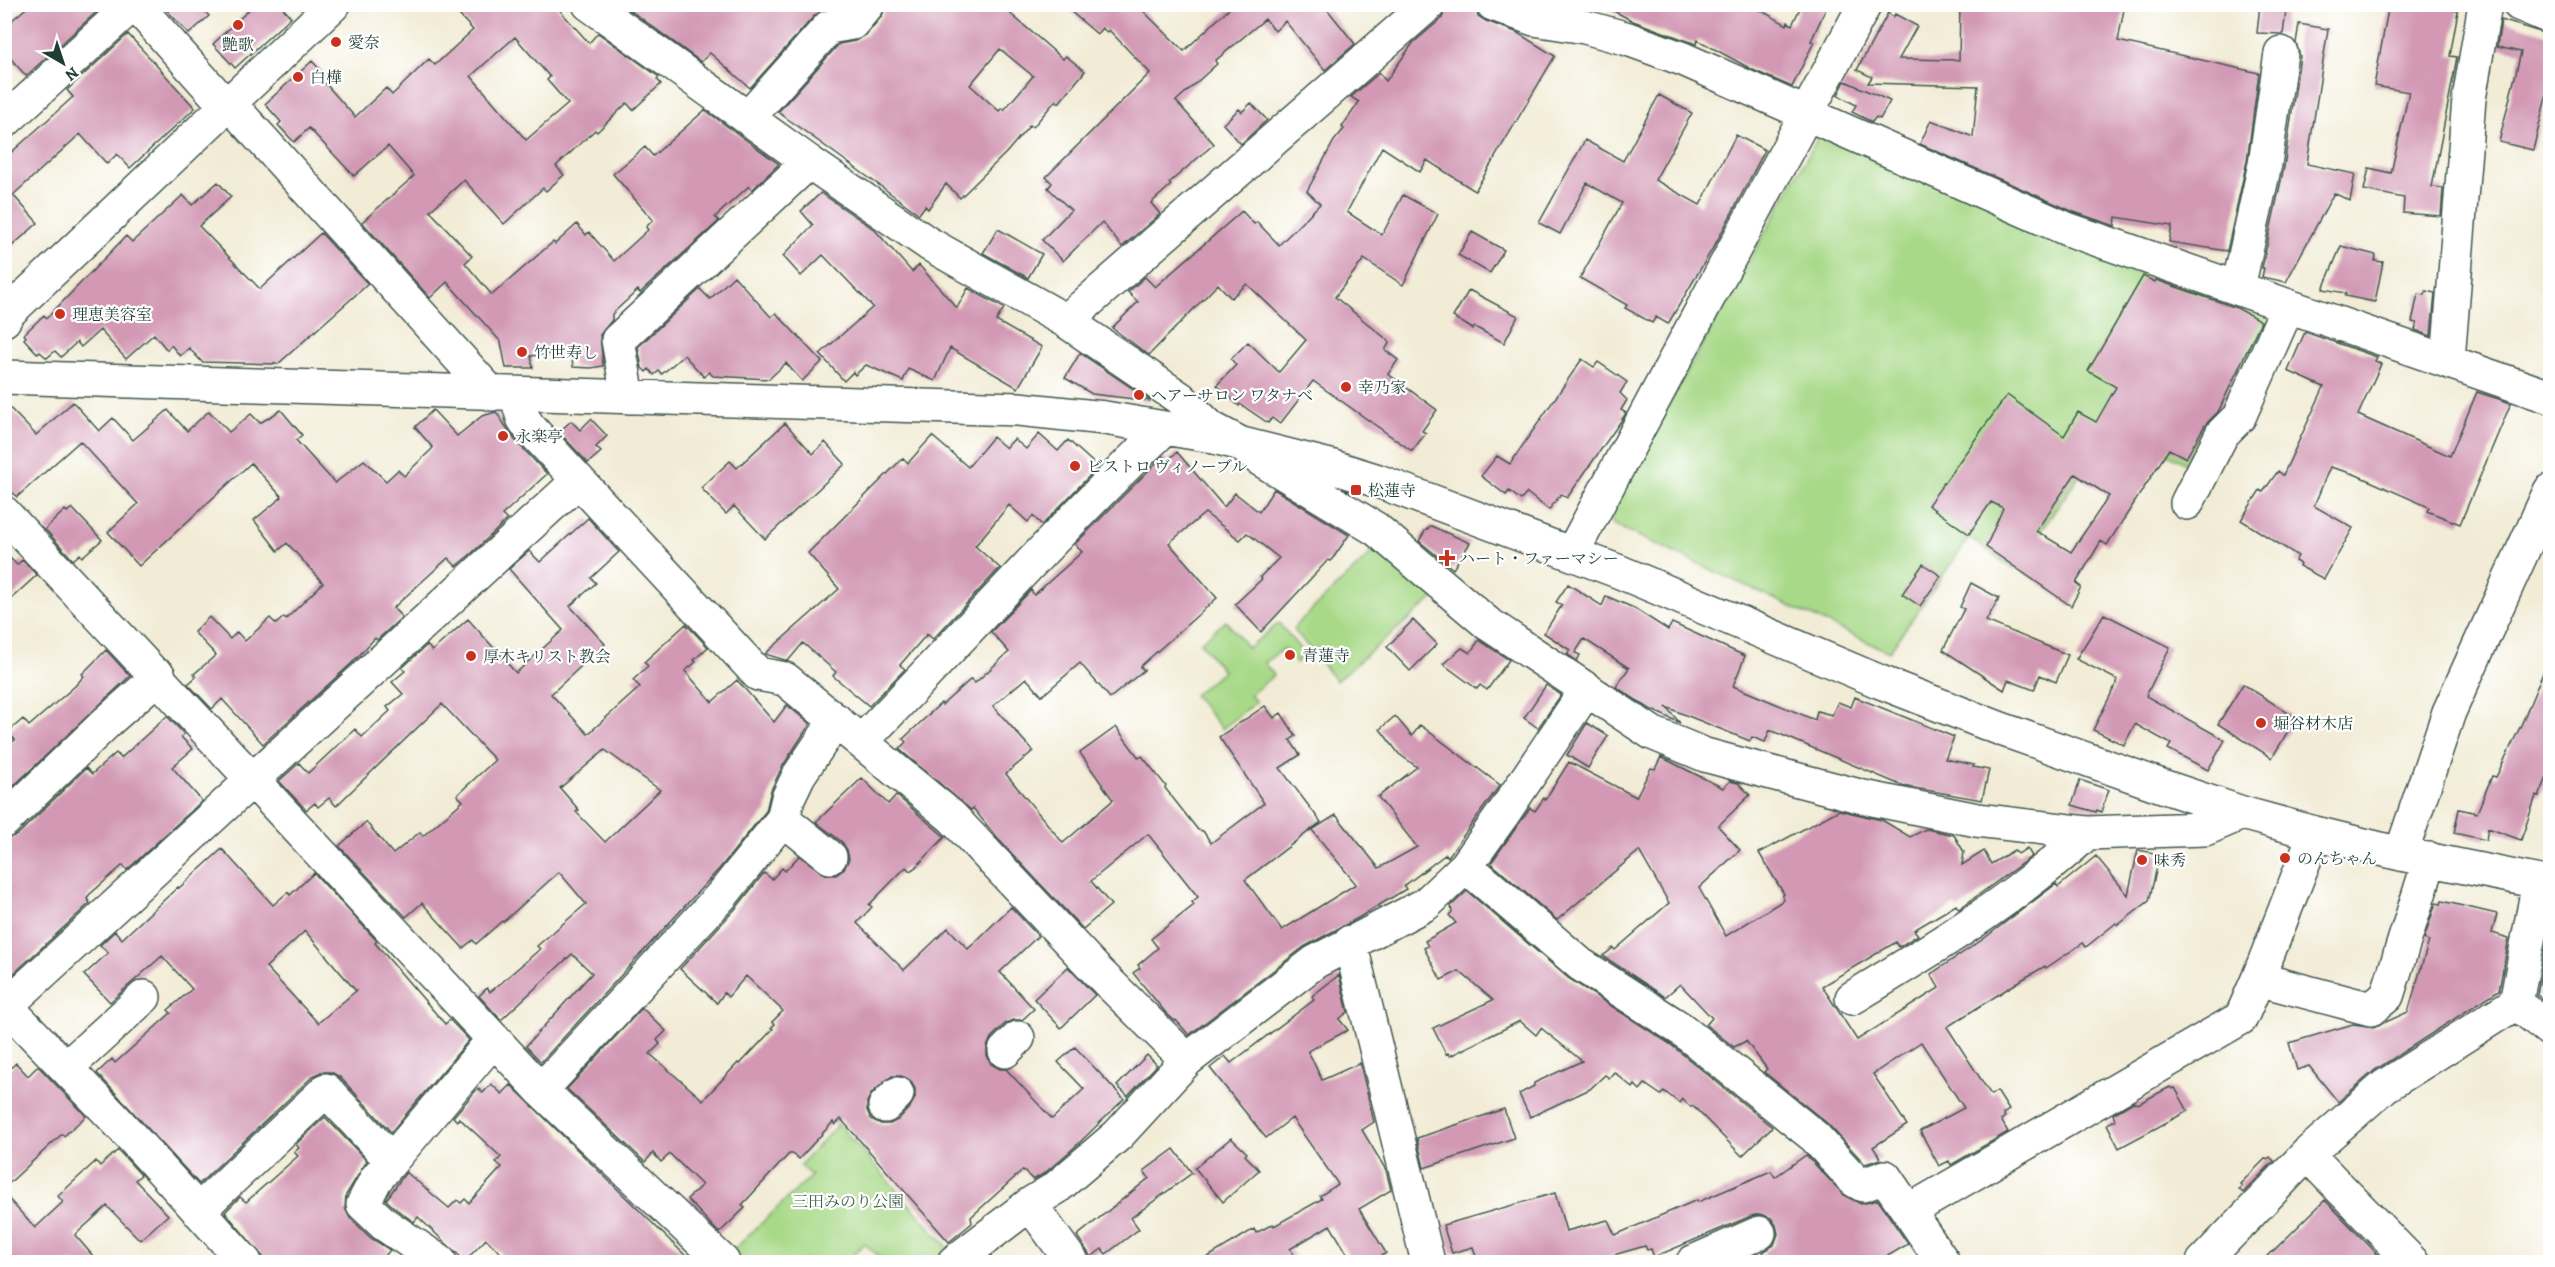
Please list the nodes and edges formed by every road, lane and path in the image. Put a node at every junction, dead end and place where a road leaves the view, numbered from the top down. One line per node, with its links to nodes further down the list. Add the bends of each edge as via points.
1 (134, 4): 12 (street); 15 (street, via 49,98)
2 (334, 4): 12 (street)
3 (589, 4): 14 (street)
4 (868, 4): 14 (street, via 852,23 829,27)
5 (1429, 4): 20 (street)
6 (1493, 4): 13 (street, via 1534,19 1628,39 1683,58)
7 (1866, 4): 13 (street)
8 (2485, 4): 21 (street, via 2469,99)
9 (2519, 4): 10 (street)
10 (2550, 16)
11 (2281, 53): 17 (street, via 2265,164)
12 (228, 105): 19 (street); 23 (street)
13 (1807, 114): 17 (street, via 2067,230); 32 (street)
14 (748, 118): 16 (street)
15 (4, 122)
16 (808, 162): 20 (street, via 929,244); 24 (street, via 618,340)
17 (2238, 288): 18 (street)
18 (2284, 305): 21 (street); 30 (street, via 2281,322 2240,417 2222,434)
19 (4, 320)
20 (1066, 321): 27 (street, via 1181,399 1211,428)
21 (2448, 360): 25 (street)
22 (4, 377): 23 (street)
23 (504, 394): 24 (street); 28 (street)
24 (628, 397): 26 (street, via 1018,409)
25 (2550, 397)
26 (1165, 428): 27 (street); 36 (street, via 1051,540)
27 (1241, 444): 32 (street, via 1378,481); 34 (street, via 1376,529 1487,623)
28 (578, 481): 35 (street, via 758,674 785,679); 37 (street)
29 (2550, 491): 43 (street, via 2449,712)
30 (2187, 503)
31 (4, 513): 33 (street)
32 (1572, 554): 38 (street, via 2001,729)
33 (159, 676): 37 (street); 40 (street)
34 (1587, 689): 41 (street, via 1652,733 1704,755 1863,797 1977,820); 45 (street)
35 (836, 720): 36 (street); 39 (street, via 799,775)
36 (862, 741): 55 (street, via 952,818)
37 (255, 779): 52 (street); 54 (street)
38 (2242, 813): 41 (street, via 2205,829); 42 (street)
39 (783, 819): 44 (street); 57 (street, via 723,894)
40 (4, 821)
41 (2087, 833): 50 (street, via 2048,869 1939,945)
42 (2315, 833): 43 (street); 48 (street)
43 (2415, 856): 46 (street); 48 (street, via 2387,996 2371,1009)
44 (830, 857)
45 (1466, 866): 47 (street, via 1426,904); 62 (street, via 1581,964 1681,1029 1815,1137 1854,1180 1863,1185 1885,1177)
46 (2545, 883): 51 (street)
47 (1350, 942): 55 (street, via 1315,962); 69 (street)
48 (2258, 979): 62 (street, via 2241,1018)
49 (144, 997): 56 (street)
50 (1852, 998)
51 (2516, 1003): 53 (street); 58 (street, via 2385,1086)
52 (5, 1005): 56 (street)
53 (2550, 1030)
54 (494, 1039): 57 (street); 59 (street)
55 (1187, 1060): 60 (street, via 1118,1135 1056,1188)
56 (66, 1068): 61 (street)
57 (541, 1090): 66 (street)
58 (2307, 1154): 72 (street); 73 (street)
59 (391, 1160): 61 (street, via 326,1090); 65 (street, via 375,1179 363,1204 384,1224)
60 (1030, 1204): 67 (street); 68 (street)
61 (198, 1211): 64 (street)
62 (1909, 1211): 71 (street)
63 (1759, 1233): 70 (street, via 1726,1241)
64 (245, 1263)
65 (440, 1263)
66 (723, 1263)
67 (954, 1263)
68 (1072, 1263)
69 (1428, 1263)
70 (1693, 1263)
71 (1943, 1263)
72 (2203, 1263)
73 (2412, 1263)

